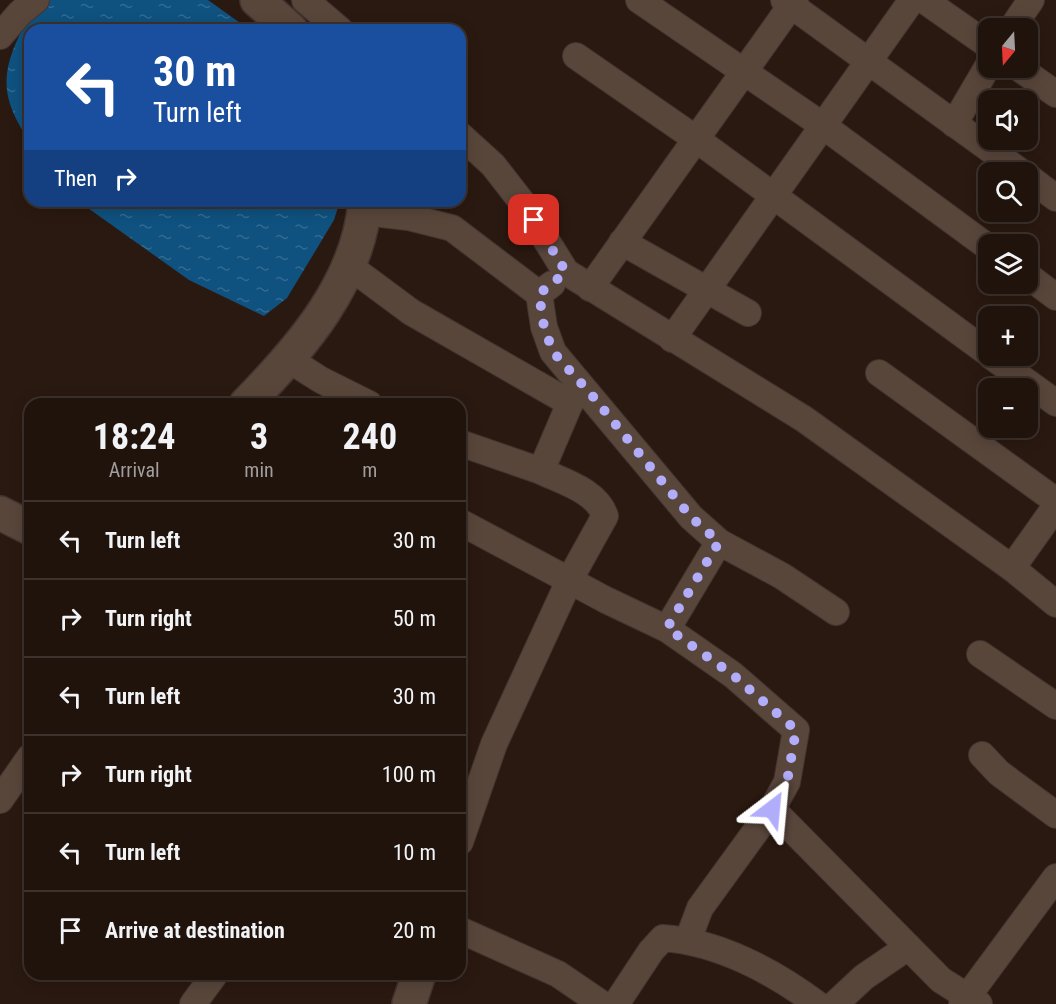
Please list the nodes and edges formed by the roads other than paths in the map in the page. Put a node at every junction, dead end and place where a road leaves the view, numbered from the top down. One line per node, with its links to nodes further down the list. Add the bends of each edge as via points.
1 (36, 0): 10 (street)
2 (305, 0): 9 (street)
3 (639, 0): 14 (street)
4 (912, 0): 13 (street)
5 (924, 0): 11 (street)
6 (1031, 0): 8 (street)
7 (790, 2): 13 (street); 14 (street)
8 (1019, 18)
9 (333, 24)
10 (0, 36)
11 (978, 38)
12 (576, 56): 20 (street)
13 (868, 61): 18 (street); 19 (street)
14 (744, 71): 19 (street); 20 (street)
15 (981, 78): 18 (street)
16 (1033, 78): 17 (street)
17 (1056, 94)
18 (954, 124): 22 (street)
19 (822, 125): 24 (street); 28 (street)
20 (696, 139): 24 (street); 29 (street)
21 (466, 140): 31 (street, via 493,165 525,206)
22 (1007, 162)
23 (1038, 184): 25 (street)
24 (773, 195): 34 (street); 39 (street)
25 (1056, 198)
26 (365, 207): 30 (main road)
27 (369, 207): 35 (street, via 453,228)
28 (978, 240)
29 (622, 242): 33 (street); 34 (street)
30 (349, 266): 40 (main road, via 317,322); 43 (street, via 411,312)
31 (566, 272): 33 (street); 35 (street)
32 (1038, 284): 36 (street)
33 (590, 288): 38 (street)
34 (708, 289): 37 (street); 38 (street)
35 (539, 294): 43 (street, via 553,352)
36 (1056, 297)
37 (748, 314)
38 (672, 339): 55 (street, via 804,419)
39 (978, 345)
40 (288, 359): 44 (main road); 45 (street)
41 (1006, 366): 46 (street)
42 (879, 373): 49 (street)
43 (576, 394): 48 (street); 54 (street)
44 (254, 398)
45 (357, 398)
46 (1056, 403)
47 (466, 445): 48 (street)
48 (542, 471): 56 (street, via 585,491 602,506 605,516)
49 (1056, 501)
50 (1056, 506): 55 (street)
51 (0, 513): 52 (main road)
52 (24, 525)
53 (466, 525): 56 (street)
54 (719, 542): 58 (street, via 782,576); 59 (street)
55 (1011, 568): 57 (street)
56 (570, 579): 59 (street); 67 (street, via 494,744)
57 (1056, 604)
58 (836, 612)
59 (667, 628): 65 (street, via 733,675 796,730 787,782)
60 (980, 654): 61 (street)
61 (1056, 706)
62 (982, 755): 66 (street, via 999,773)
63 (24, 766): 64 (street)
64 (0, 800)
65 (772, 809): 70 (street, via 700,908); 71 (street)
66 (1056, 815)
67 (466, 826)
68 (1056, 877): 74 (street)
69 (466, 933): 77 (street, via 558,974)
70 (688, 940): 78 (street, via 663,938); 79 (street, via 787,982)
71 (908, 947): 74 (street); 80 (street, via 864,977)
72 (211, 980): 75 (street)
73 (416, 980): 76 (main road)
74 (969, 1001)
75 (193, 1004)
76 (409, 1004)
77 (602, 1004)
78 (616, 1004)
79 (817, 1004)
80 (834, 1004)

